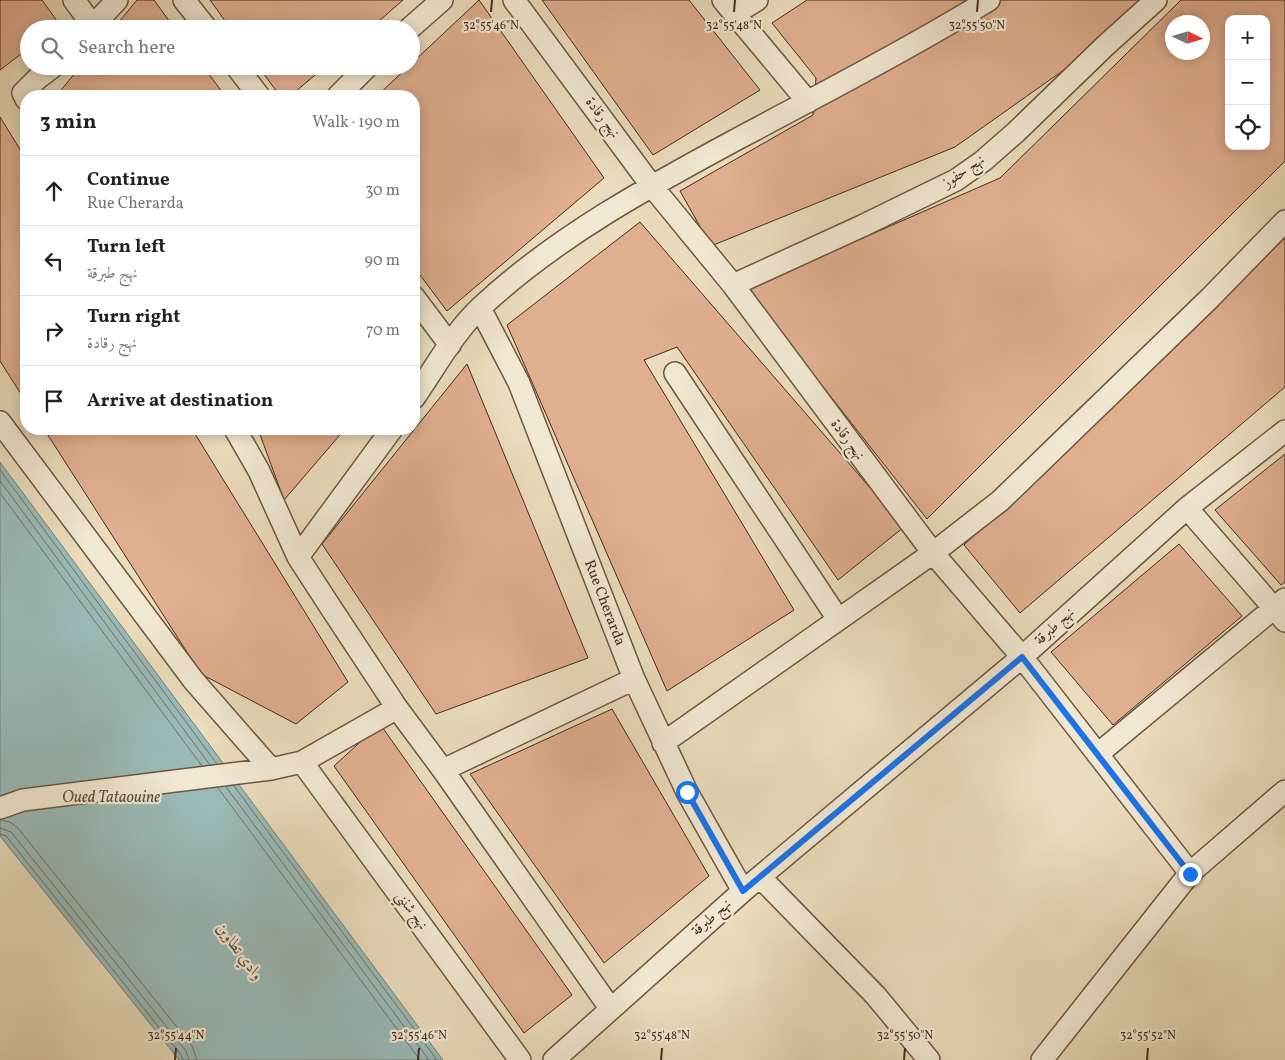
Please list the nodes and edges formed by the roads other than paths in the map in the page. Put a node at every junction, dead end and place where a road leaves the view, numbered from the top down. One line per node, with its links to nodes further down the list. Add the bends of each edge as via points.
1 (74, 0): 10 (street)
2 (118, 0): 11 (street)
3 (184, 0): 12 (street)
4 (442, 0): 13 (street)
5 (514, 0): 21 (street, نهج رقادة)
6 (757, 0): 9 (street)
7 (989, 0): 20 (street)
8 (1156, 0): 23 (street, نهج حفوز, via 1016,133 956,180)
9 (729, 7): 20 (street)
10 (87, 20)
11 (99, 20)
12 (200, 20)
13 (419, 20)
14 (42, 75): 17 (street)
15 (243, 75): 18 (street)
16 (359, 75): 19 (street)
17 (29, 90)
18 (254, 90)
19 (344, 90)
20 (808, 102): 21 (street)
21 (651, 185): 23 (street, نهج رقادة); 25 (street, via 526,269)
22 (1285, 221): 34 (street, via 1000,502)
23 (733, 285): 34 (street, نهج رقادة)
24 (420, 305): 26 (street)
25 (480, 308): 26 (street); 39 (street, Rue Cherarda, via 519,383)
26 (450, 345): 28 (street)
27 (675, 372): 37 (street)
28 (420, 389)
29 (0, 422): 44 (street, via 194,681)
30 (1285, 431): 33 (street, نهج طبرقة)
31 (238, 435): 35 (street)
32 (388, 435): 35 (street)
33 (1187, 508): 36 (street); 38 (street, نهج طبرقة)
34 (933, 553): 37 (street); 38 (street, نهج رقادة)
35 (298, 556): 40 (street)
36 (1281, 609): 42 (street)
37 (838, 619): 41 (street)
38 (1022, 657): 42 (street, نهج رقادة); 49 (street, نهج طبرقة)
39 (634, 679): 41 (street, Rue Cherarda); 45 (street)
40 (397, 708): 43 (street); 45 (street)
41 (664, 743): 50 (street, Rue Cherarda, via 687,792)
42 (1098, 753): 48 (street, نهج رقادة)
43 (302, 762): 44 (street); 52 (street, نهج شنني)
44 (271, 769): 47 (street, via 23,800)
45 (443, 770): 51 (street)
46 (1285, 791): 48 (street)
47 (0, 808)
48 (1190, 874): 55 (street)
49 (760, 877): 50 (street, نهج طبرقة); 54 (street, via 876,996)
50 (743, 891): 51 (street, نهج طبرقة)
51 (610, 1008): 53 (street, نهج طبرقة)
52 (520, 1060)
53 (554, 1060)
54 (930, 1060)
55 (1042, 1060)

